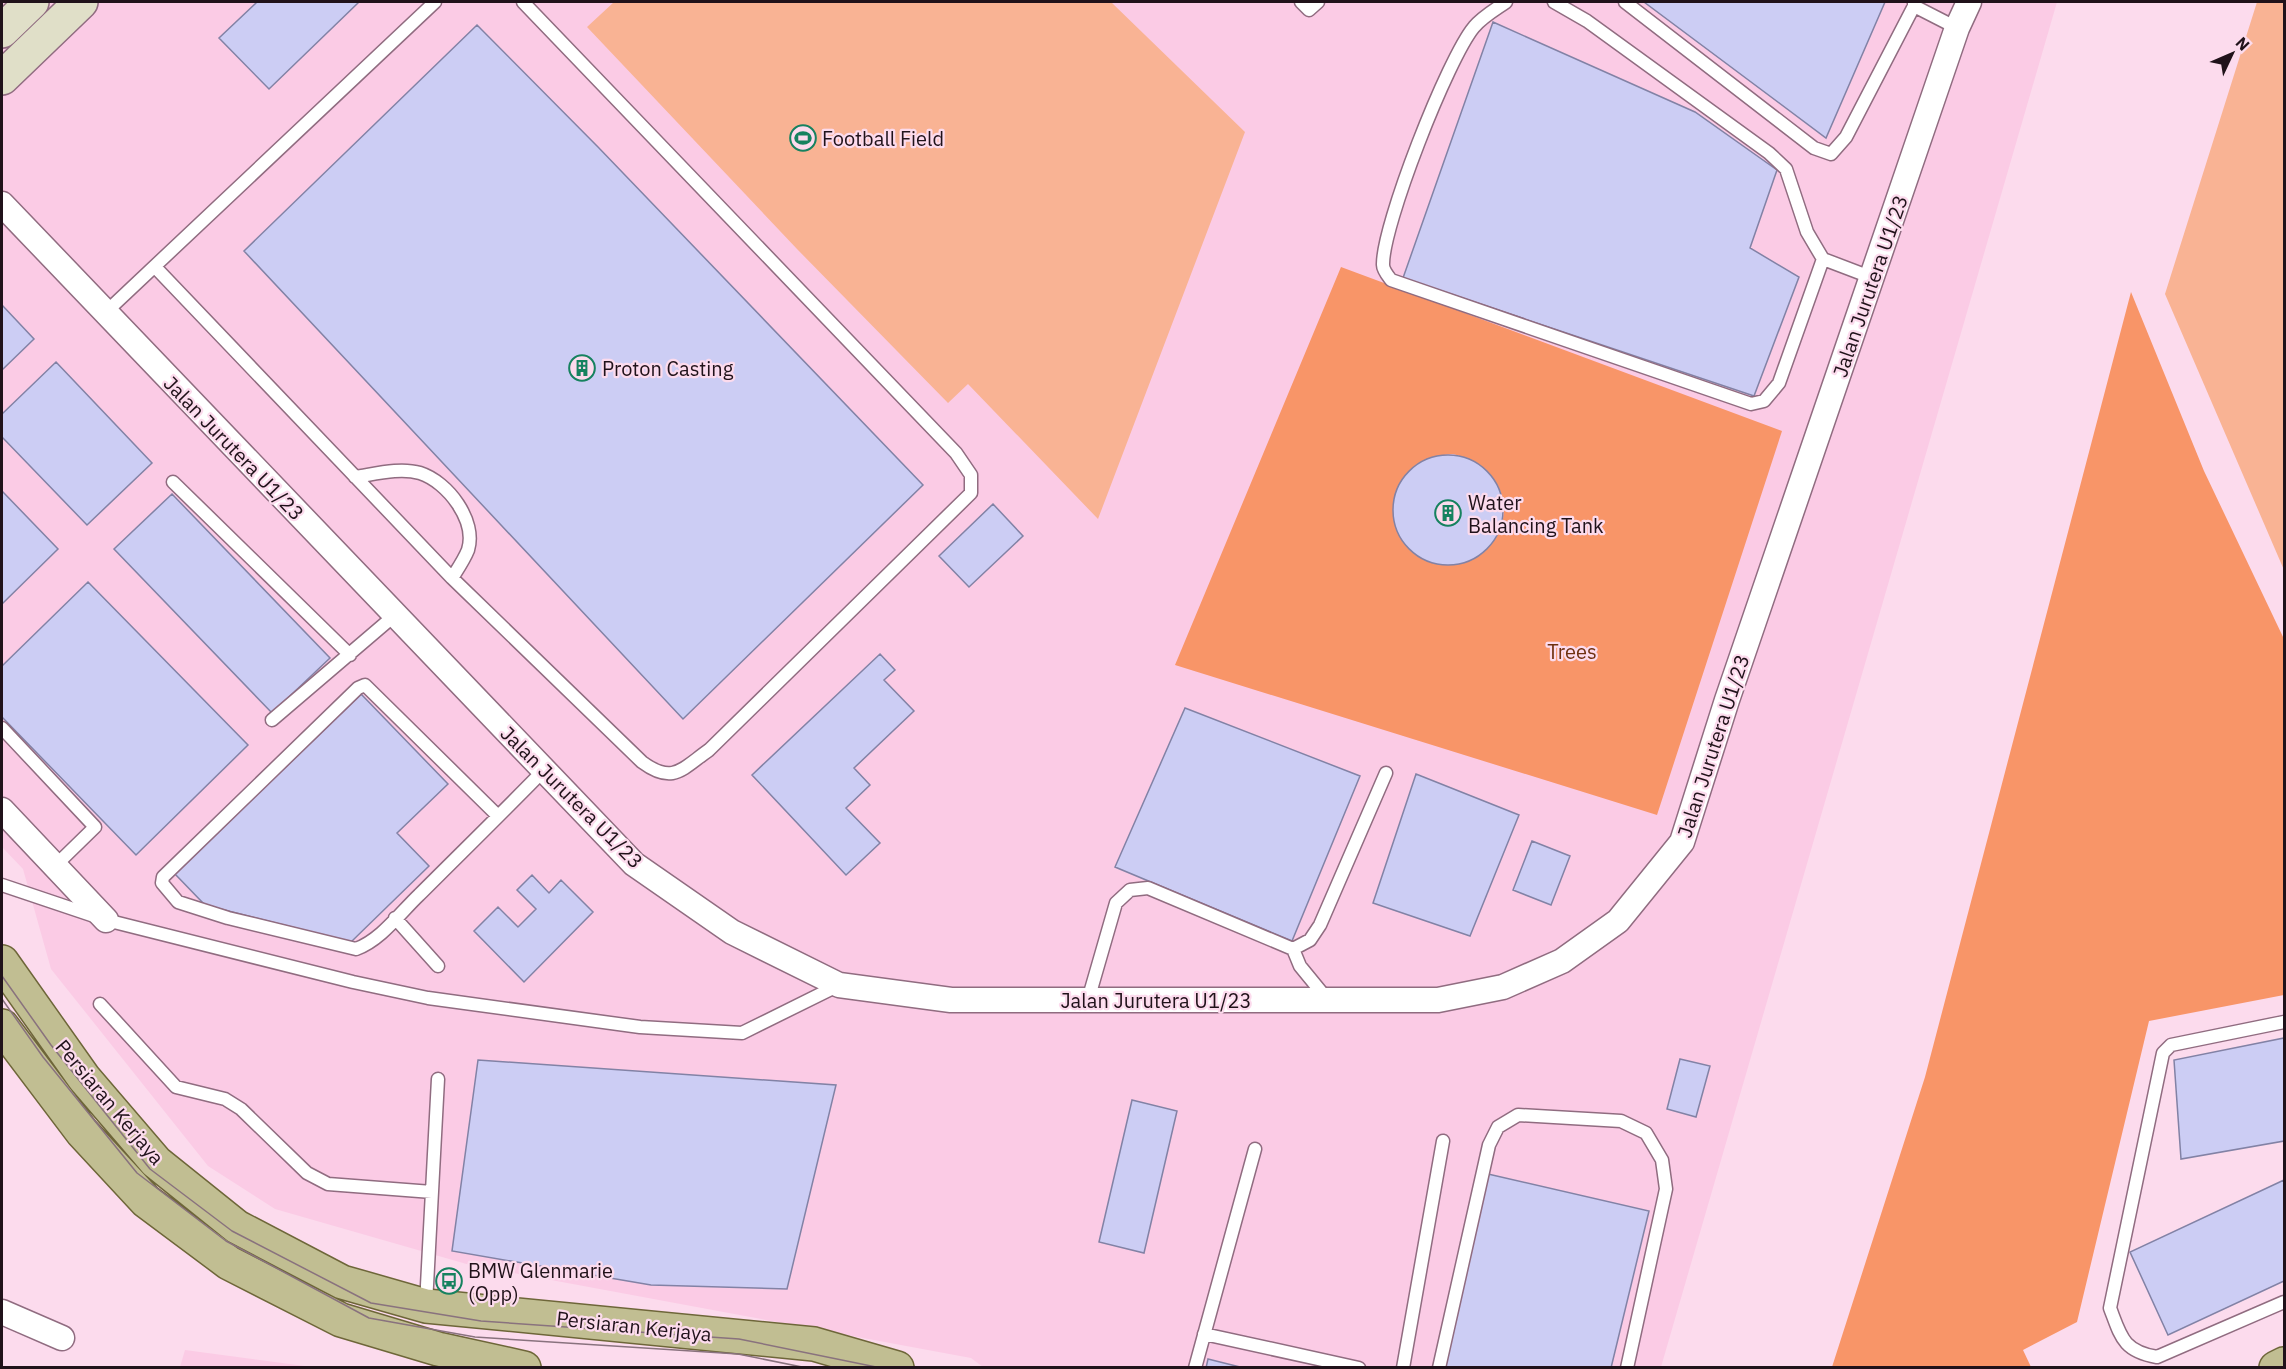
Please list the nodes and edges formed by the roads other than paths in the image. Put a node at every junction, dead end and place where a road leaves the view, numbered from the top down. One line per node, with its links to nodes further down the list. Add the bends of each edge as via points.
1 (32, 2): 13 (street)
2 (81, 2): 14 (street)
3 (435, 2): 17 (lane)
4 (523, 2): 22 (lane, via 956,453 971,475 971,493 709,750 678,773 657,773 642,762)
5 (1301, 2): 6 (lane, via 1309,10)
6 (1318, 2)
7 (1506, 2): 16 (lane, via 1474,27 1450,71 1410,164 1384,248 1383,268 1391,280 1750,404 1764,401 1779,383)
8 (1554, 2): 16 (lane, via 1587,21 1769,153 1786,170 1807,232)
9 (1625, 2): 11 (lane, via 1814,148 1830,154 1846,137)
10 (1969, 2): 12 (street, Jalan Jurutera U1/23)
11 (1914, 4): 12 (lane)
12 (1957, 28): 18 (street, Jalan Jurutera U1/23)
13 (2, 31)
14 (2, 78)
15 (2, 204): 19 (street, Jalan Jurutera U1/23)
16 (1824, 259): 18 (lane)
17 (156, 268): 19 (lane); 20 (lane)
18 (1873, 278): 40 (street, Jalan Jurutera U1/23, via 1682,842 1618,921 1562,961 1513,983 1438,1000)
19 (105, 313): 23 (street, Jalan Jurutera U1/23)
20 (355, 477): 22 (lane); 22 (lane, via 402,471 420,473 436,481 460,506 470,534 468,550)
21 (173, 482): 24 (lane)
22 (452, 578)
23 (394, 615): 24 (lane); 27 (street, Jalan Jurutera U1/23)
24 (350, 656): 25 (lane)
25 (272, 720)
26 (2, 728): 31 (lane, via 95,826)
27 (544, 770): 30 (lane); 38 (street, Jalan Jurutera U1/23, via 634,864 732,932)
28 (1386, 773): 35 (lane, via 1320,925 1310,940)
29 (2, 810): 31 (street)
30 (498, 816): 33 (lane); 33 (lane, via 365,685 162,879 178,902 356,949 369,944)
31 (55, 866): 34 (street)
32 (2, 885): 34 (lane)
33 (395, 918): 37 (lane)
34 (106, 920): 38 (lane, via 353,982 640,1027 742,1032)
35 (1293, 949): 39 (lane, via 1148,888 1130,890 1116,903); 40 (lane, via 1300,966)
36 (2, 962): 49 (main road, Persiaran Kerjaya, via 84,1078 156,1162 237,1227 342,1282)
37 (438, 966)
38 (838, 985): 39 (street, Jalan Jurutera U1/23, via 951,1000)
39 (1088, 1000): 40 (street, Jalan Jurutera U1/23)
40 (1328, 1000)
41 (100, 1004): 47 (lane, via 176,1087 225,1100 241,1109 307,1173 328,1184)
42 (2284, 1022): 48 (lane, via 2171,1045 2163,1053 2110,1308 2122,1341 2140,1353 2157,1357)
43 (2, 1026): 53 (main road, Persiaran Kerjaya, via 81,1132 146,1201 229,1263 341,1320 437,1354)
44 (438, 1079): 47 (lane)
45 (1443, 1141): 59 (lane)
46 (1255, 1149): 51 (lane)
47 (432, 1192): 49 (lane)
48 (2284, 1302)
49 (426, 1306): 56 (main road, Persiaran Kerjaya, via 814,1344)
50 (2, 1312): 52 (street)
51 (1204, 1335): 57 (lane); 58 (lane)
52 (62, 1338)
53 (483, 1364): 55 (main road, Persiaran Kerjaya)
54 (2284, 1364): 62 (main road)
55 (524, 1368)
56 (897, 1368)
57 (1195, 1368)
58 (1359, 1368)
59 (1403, 1368)
60 (1439, 1368): 61 (lane, via 1489,1145 1498,1127 1518,1115 1622,1121 1647,1133 1662,1160 1666,1189)
61 (1628, 1368)
62 (2276, 1368)

